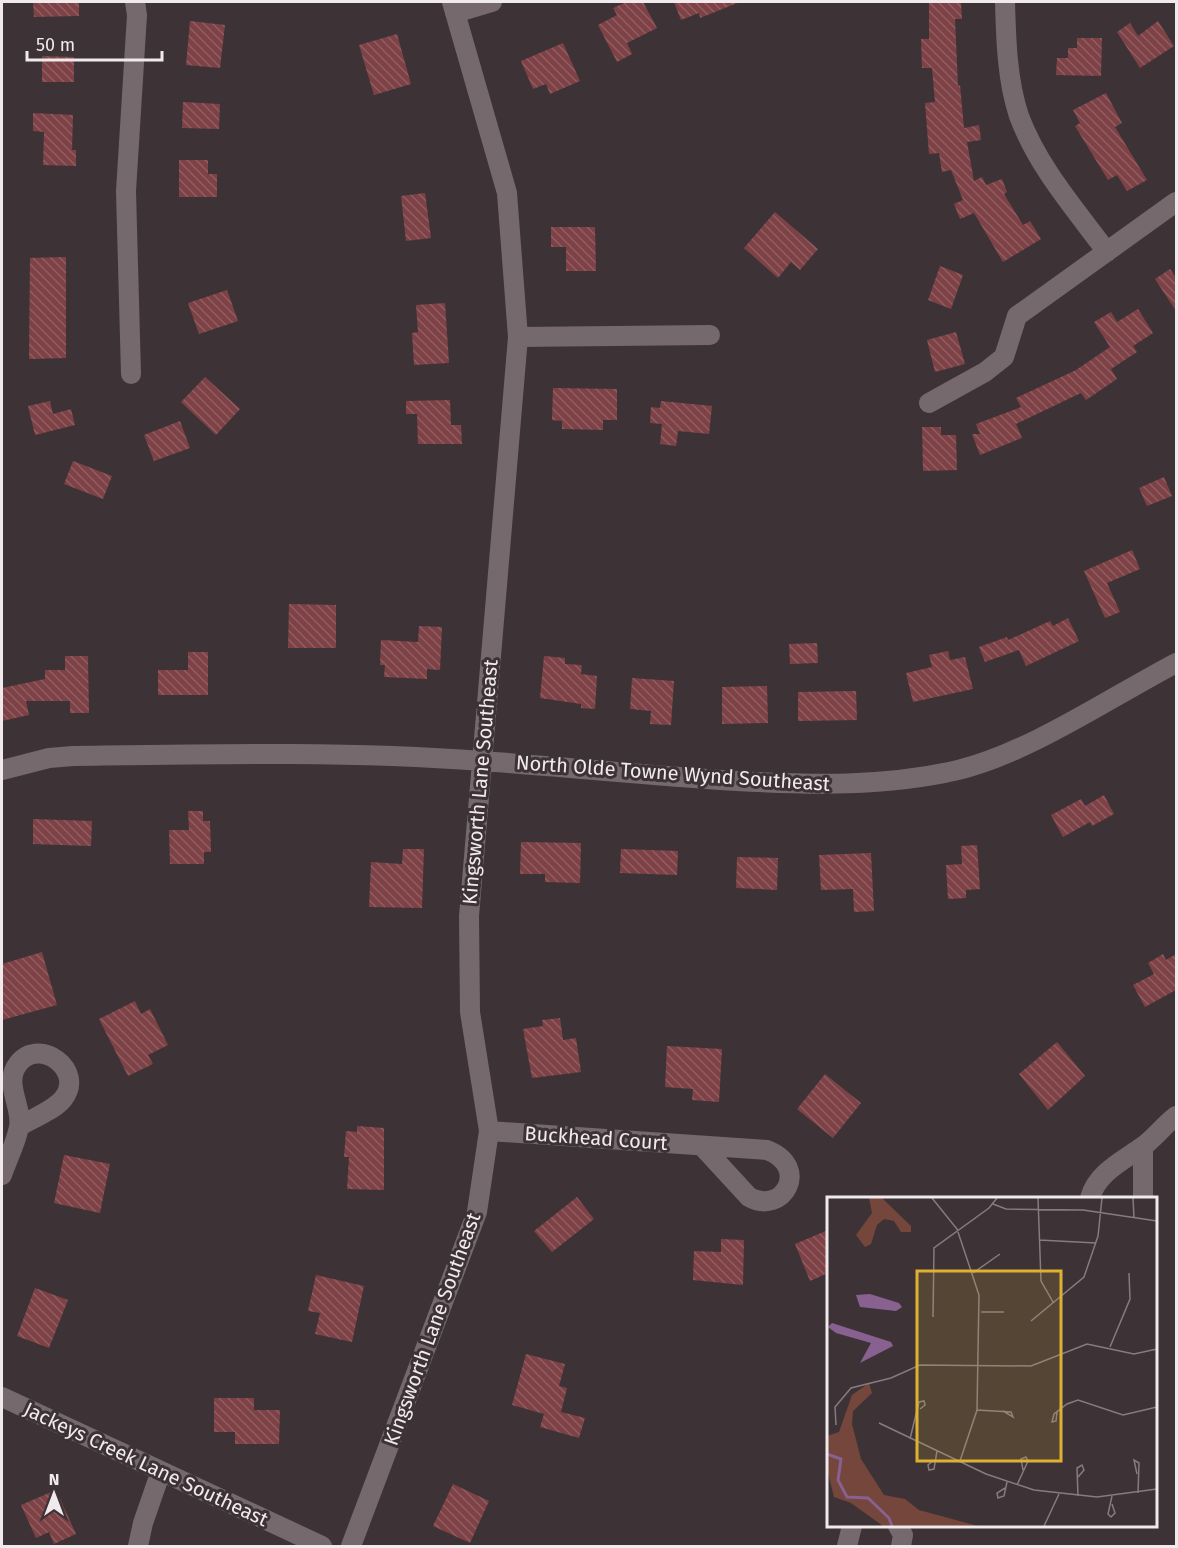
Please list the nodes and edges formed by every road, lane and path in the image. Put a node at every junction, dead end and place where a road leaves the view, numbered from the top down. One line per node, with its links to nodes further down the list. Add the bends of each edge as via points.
1 (135, 2): 9 (street, via 126,191)
2 (492, 2): 4 (street)
3 (1005, 2): 6 (street, via 1018,114 1042,163)
4 (454, 7): 8 (street, Kingsworth Lane Southeast, via 507,193)
5 (1176, 202): 6 (street)
6 (1107, 252): 10 (street, via 1017,316 1004,357)
7 (710, 335): 8 (street)
8 (518, 337): 12 (street, Kingsworth Lane Southeast)
9 (131, 374)
10 (928, 404)
11 (1176, 663): 12 (street, North Olde Towne Wynd Southeast, via 991,760 931,775 803,784)
12 (481, 761): 13 (street, North Olde Towne Wynd Southeast, via 289,752 73,756); 16 (street, Kingsworth Lane Southeast, via 469,916 470,1012)
13 (2, 770)
14 (1176, 1116): 18 (street)
15 (20, 1126): 19 (street)
16 (489, 1131): 17 (street, Buckhead Court); 28 (street, Kingsworth Lane Southeast, via 477,1212)
17 (702, 1146)
18 (1143, 1146): 20 (street, via 1115,1164); 21 (street)
19 (2, 1175)
20 (1090, 1197)
21 (1143, 1197)
22 (2, 1397): 23 (street, Jackeys Creek Lane Southeast)
23 (161, 1471): 26 (street); 27 (street, Jackeys Creek Lane Southeast)
24 (852, 1527): 29 (street)
25 (899, 1527): 30 (street, via 903,1535)
26 (138, 1546)
27 (322, 1546)
28 (351, 1546)
29 (847, 1546)
30 (901, 1546)

